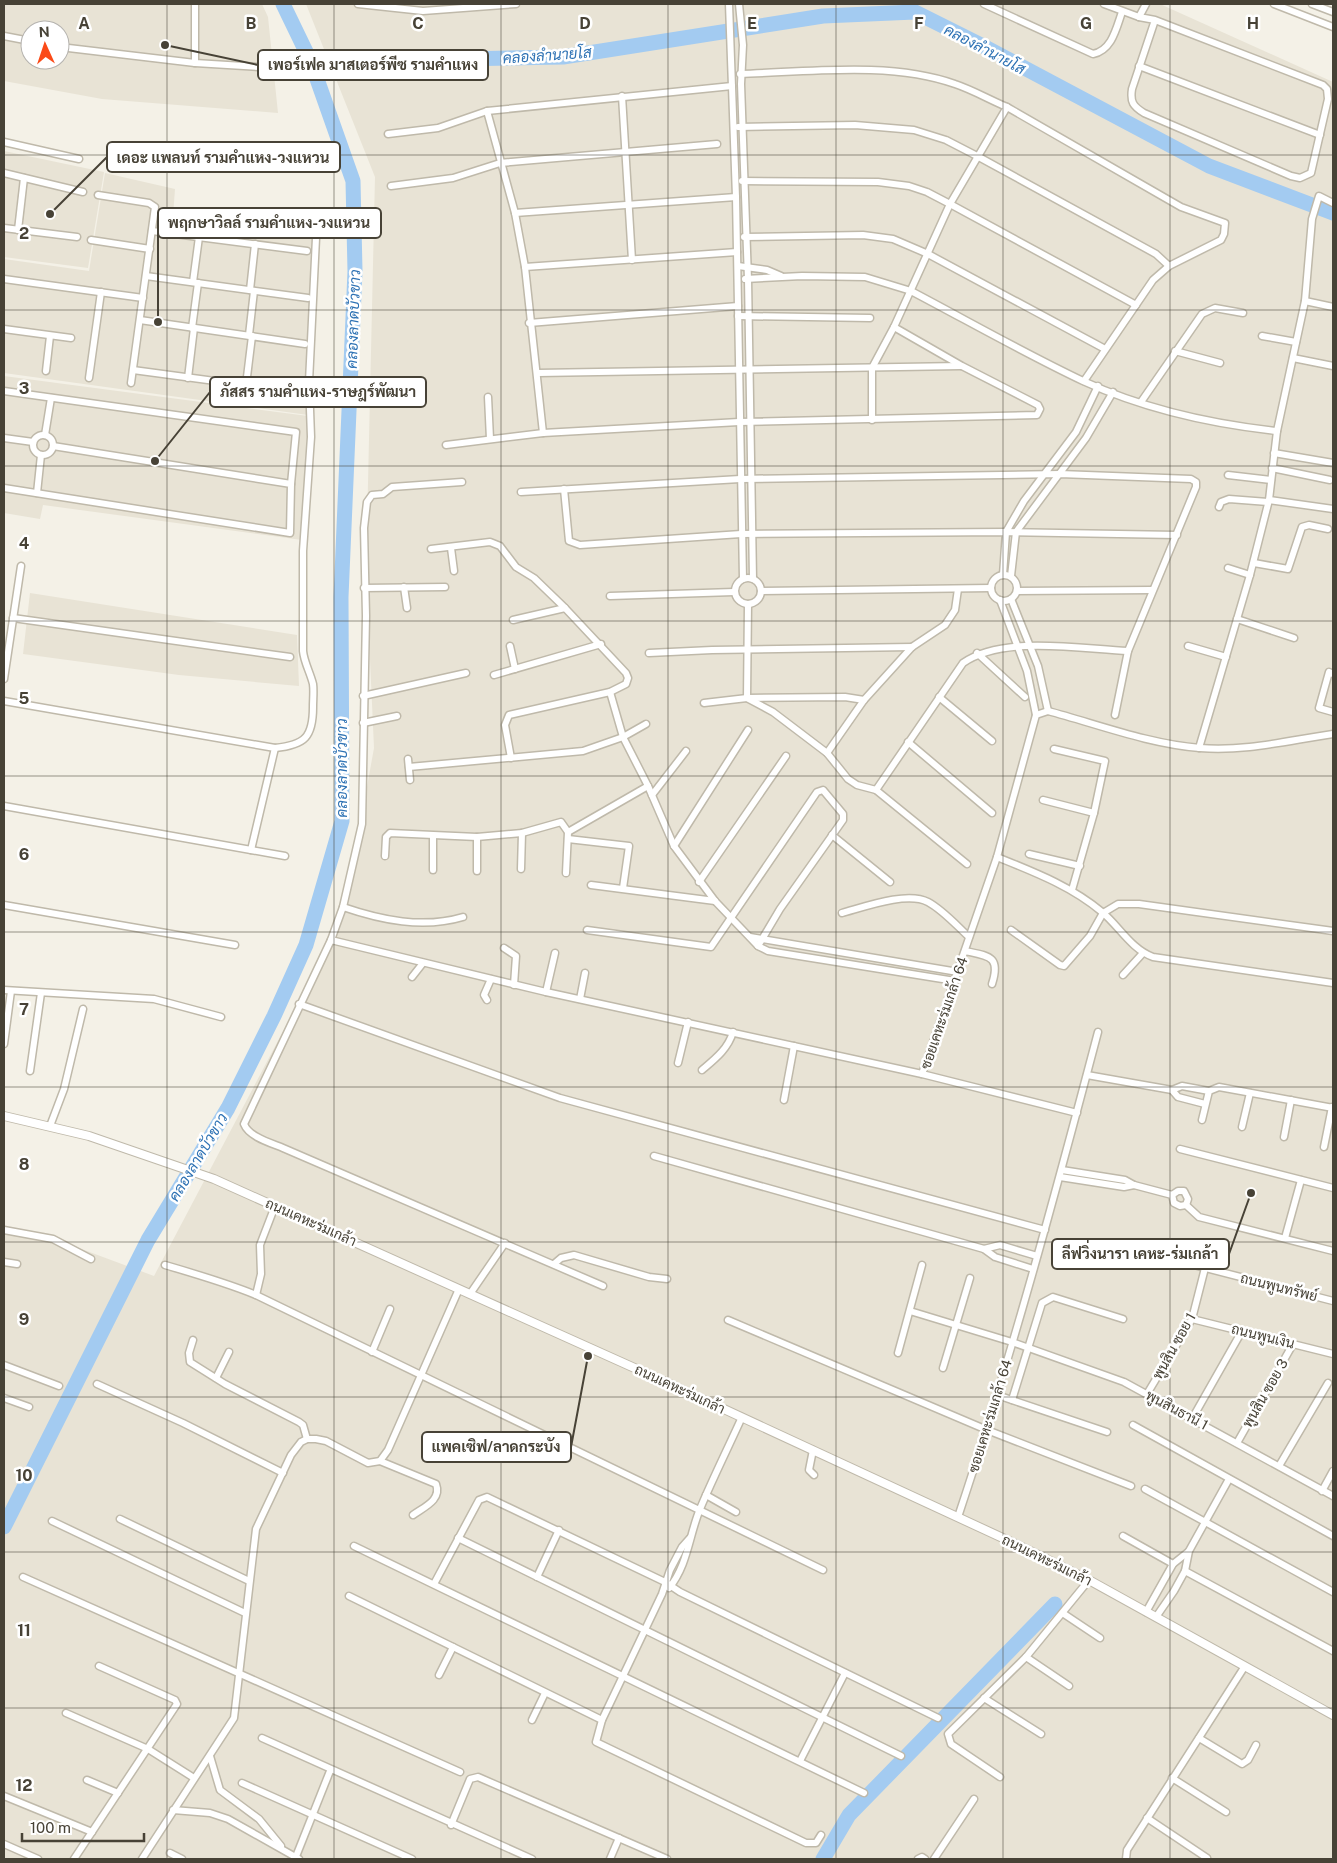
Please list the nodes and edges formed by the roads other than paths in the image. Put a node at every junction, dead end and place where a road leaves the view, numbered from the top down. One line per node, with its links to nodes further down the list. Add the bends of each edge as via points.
1 (196, 4): 19 (street)
2 (358, 4): 3 (street, via 423,11)
3 (516, 4)
4 (739, 4): 23 (street, via 744,45)
5 (984, 4): 11 (street, via 1093,54 1102,52 1109,45)
6 (1104, 4): 11 (street)
7 (1146, 4): 13 (street)
8 (1274, 4): 15 (street)
9 (1312, 4): 12 (street)
10 (729, 5): 22 (street)
11 (1122, 12): 13 (street)
12 (1333, 12)
13 (1139, 17): 14 (street)
14 (1156, 20): 20 (street); 31 (street, via 1323,85 1328,99)
15 (1333, 27)
16 (4, 36): 17 (street)
17 (20, 39)
18 (70, 48): 19 (street)
19 (195, 63): 21 (street)
20 (1139, 66): 31 (street); 31 (street, via 1130,100 1134,107 1291,176 1300,178 1311,173)
21 (259, 67)
22 (732, 74): 23 (street); 24 (street)
23 (742, 74): 26 (street, via 905,72 954,84); 29 (street)
24 (732, 86): 25 (street); 28 (street)
25 (622, 96): 27 (street); 34 (street)
26 (1007, 107): 35 (street); 66 (street, via 1181,207 1225,223 1220,240)
27 (486, 110): 30 (street, via 438,128); 37 (street)
28 (732, 127): 29 (street); 40 (street)
29 (742, 127): 35 (street, via 890,127 914,130 946,140); 41 (street)
30 (388, 134)
31 (1320, 135)
32 (4, 142): 36 (street)
33 (717, 144): 34 (street)
34 (627, 152): 37 (street); 48 (street)
35 (977, 156): 47 (street); 66 (street, via 1156,254)
36 (79, 159)
37 (500, 163): 42 (street, via 453,178); 49 (street)
38 (4, 173): 39 (street)
39 (24, 178): 43 (street); 52 (street)
40 (736, 181): 41 (street); 45 (street)
41 (744, 181): 47 (street, via 878,182 909,186); 57 (street)
42 (391, 186)
43 (83, 192)
44 (98, 195): 53 (street, via 153,205)
45 (736, 197): 48 (street); 56 (street)
46 (1333, 203): 80 (street, via 1318,197 1312,218)
47 (950, 204): 63 (street); 81 (street)
48 (630, 205): 49 (street); 64 (street)
49 (515, 213): 67 (street)
50 (255, 216): 227 (street, via 303,224 314,230 316,238 302,651 313,686 313,723 299,744)
51 (4, 228): 52 (street)
52 (18, 230): 54 (street)
53 (152, 231): 55 (street); 60 (street)
54 (78, 237)
55 (198, 237): 59 (street); 74 (street)
56 (737, 237): 57 (street); 62 (street)
57 (746, 237): 63 (street, via 863,234 893,239); 68 (street)
58 (91, 240): 60 (street)
59 (255, 244): 61 (street); 75 (street)
60 (150, 249): 69 (street)
61 (308, 251)
62 (737, 252): 64 (street); 65 (street)
63 (928, 254): 76 (street); 99 (street)
64 (632, 260): 67 (street)
65 (738, 266): 68 (street); 73 (street)
66 (1169, 266): 81 (street, via 1153,280)
67 (525, 267): 89 (street)
68 (748, 267): 70 (street); 72 (street)
69 (146, 276): 74 (street); 78 (street)
70 (781, 276): 72 (street); 76 (street, via 865,277)
71 (4, 279): 77 (street)
72 (748, 279): 73 (street); 86 (street)
73 (738, 280): 82 (street)
74 (196, 283): 75 (street); 91 (street)
75 (252, 290): 79 (street); 94 (street)
76 (911, 291): 90 (street); 113 (street)
77 (101, 292): 78 (street); 111 (street)
78 (143, 298): 88 (street)
79 (308, 298)
80 (1305, 301): 83 (street); 97 (street)
81 (1136, 305): 99 (street)
82 (738, 306): 85 (street); 89 (street)
83 (1333, 307)
84 (1243, 313): 100 (street, via 1216,308 1209,310 1202,314)
85 (738, 316): 86 (street); 105 (street)
86 (748, 316): 87 (street); 106 (street)
87 (870, 318)
88 (140, 320): 91 (street); 108 (street)
89 (529, 323): 110 (street)
90 (894, 327): 103 (street); 107 (street)
91 (193, 328): 94 (street); 112 (street)
92 (4, 329): 93 (street)
93 (50, 336): 96 (street); 109 (street)
94 (250, 336): 98 (street); 115 (street)
95 (1262, 336): 97 (street)
96 (71, 338)
97 (1296, 342): 101 (street)
98 (305, 344)
99 (1105, 349): 113 (street)
100 (1175, 351): 102 (street); 122 (street)
101 (1293, 358): 104 (street); 126 (street)
102 (1220, 363)
103 (962, 366): 107 (street); 123 (street, via 1038,405 1040,413 1032,417)
104 (1333, 366)
105 (738, 368): 106 (street); 110 (street); 124 (street)
106 (749, 368): 107 (street); 125 (street)
107 (872, 368): 123 (street)
108 (133, 370): 112 (street); 114 (street)
109 (46, 371)
110 (538, 373): 127 (street)
111 (89, 378)
112 (188, 378): 115 (street)
113 (1084, 381): 116 (street)
114 (131, 382)
115 (246, 385): 119 (street)
116 (1098, 386): 118 (street); 140 (street, via 1076,432)
117 (4, 392): 121 (street)
118 (1113, 392): 122 (street); 138 (street)
119 (305, 393)
120 (488, 396): 130 (street)
121 (51, 398): 128 (street); 146 (street, via 296,432)
122 (1141, 402): 126 (street, via 1205,420)
123 (872, 420): 125 (street)
124 (739, 422): 125 (street); 127 (street); 142 (street)
125 (750, 422): 141 (street)
126 (1277, 431): 134 (street)
127 (543, 433): 130 (street)
128 (46, 435): 131 (street, via 37,437); 133 (street)
129 (4, 438): 131 (street)
130 (490, 439): 132 (street)
131 (33, 442): 135 (street, via 35,451)
132 (446, 445)
133 (53, 446): 135 (street, via 50,452); 146 (street)
134 (1274, 453): 136 (street); 137 (street)
135 (41, 455): 150 (street)
136 (1333, 463)
137 (1272, 468): 143 (street); 144 (street)
138 (1060, 474): 140 (street); 156 (street); 159 (street, via 1190,479 1196,482 1189,509)
139 (1228, 474): 143 (street)
140 (1044, 475): 141 (street); 155 (street)
141 (751, 478): 142 (street); 158 (street)
142 (740, 479): 148 (street); 157 (street)
143 (1271, 480): 151 (street)
144 (1330, 480)
145 (462, 482): 173 (street, via 392,487 369,498 365,510)
146 (291, 484): 150 (street, via 290,533)
147 (4, 488): 150 (street)
148 (564, 489): 149 (street); 157 (street, via 569,541 574,544)
149 (521, 492)
150 (37, 493)
151 (1269, 501): 152 (street, via 1229,499); 153 (street); 162 (street)
152 (1218, 507)
153 (1333, 509)
154 (1328, 529): 162 (street, via 1302,526 1288,569)
155 (1006, 532): 156 (street); 158 (street); 166 (street)
156 (1016, 532): 159 (street); 168 (street)
157 (741, 534): 158 (street); 169 (street)
158 (752, 534): 170 (street)
159 (1177, 535): 176 (street)
160 (451, 548): 161 (street); 165 (street); 185 (street, via 495,543 516,567 534,578)
161 (431, 549)
162 (1254, 563): 167 (street)
163 (21, 566): 186 (street)
164 (1228, 568): 167 (street)
165 (454, 571)
166 (1003, 575): 168 (street); 174 (street, via 994,579)
167 (1250, 575): 187 (street)
168 (1010, 576): 178 (street, via 1016,582)
169 (743, 579): 170 (street); 179 (street, via 735,586)
170 (753, 579): 177 (street)
171 (404, 587): 172 (street); 173 (street); 184 (street)
172 (445, 587)
173 (364, 588): 208 (street, via 366,656)
174 (991, 588): 175 (street); 182 (street)
175 (958, 589): 177 (street); 194 (street, via 954,610 945,625)
176 (1152, 590): 178 (street); 197 (street)
177 (761, 591): 183 (street, via 757,600)
178 (1017, 591): 181 (street)
179 (734, 592): 180 (street); 183 (street, via 739,601)
180 (610, 596)
181 (1011, 599): 182 (street); 192 (street)
182 (1000, 600): 195 (street)
183 (748, 604): 196 (street)
184 (407, 608)
185 (565, 608): 188 (street); 190 (street)
186 (13, 618): 200 (street); 206 (street)
187 (1237, 619): 189 (street); 201 (street)
188 (513, 620)
189 (1294, 638)
190 (601, 644): 202 (street); 207 (street, via 628,678 626,684)
191 (510, 646): 202 (street)
192 (1031, 646): 195 (street); 197 (street); 215 (street)
193 (1188, 646): 201 (street)
194 (912, 647): 196 (street); 212 (street)
195 (1019, 648): 199 (street); 217 (street)
196 (748, 649): 198 (street); 210 (street)
197 (1128, 651): 218 (street)
198 (649, 653)
199 (977, 654): 209 (street); 211 (street, via 963,663)
200 (290, 657)
201 (1226, 657): 228 (street)
202 (514, 669): 205 (street)
203 (466, 673): 208 (street)
204 (1333, 674): 216 (street, via 1329,672 1319,708)
205 (494, 675)
206 (4, 679)
207 (610, 692): 224 (street); 233 (street, via 509,715 505,725)
208 (363, 696): 220 (street)
209 (1025, 697)
210 (747, 698): 212 (street, via 845,697); 214 (street); 231 (street, via 772,712)
211 (939, 698): 225 (street); 226 (street)
212 (864, 700): 231 (street)
213 (4, 701): 227 (street)
214 (704, 703)
215 (1048, 711): 217 (street); 228 (street)
216 (1333, 712)
217 (1036, 715): 255 (street, ซอยเคหะร่มเกล้า 64)
218 (1115, 715)
219 (397, 716): 220 (street)
220 (363, 723): 269 (street, via 362,824)
221 (646, 724): 224 (street)
222 (748, 730): 250 (street)
223 (1333, 734): 228 (street, via 1233,748)
224 (623, 737): 233 (street, via 583,752); 237 (street)
225 (992, 741)
226 (908, 742): 238 (street); 242 (street)
227 (275, 748): 251 (street)
228 (1199, 748)
229 (1054, 749): 243 (street, via 1105,762)
230 (686, 751): 239 (street)
231 (827, 753): 238 (street, via 848,779 856,785)
232 (786, 756): 262 (street)
233 (511, 758): 235 (street)
234 (408, 759): 235 (street)
235 (409, 767): 236 (street)
236 (410, 780)
237 (648, 786): 239 (street); 244 (street)
238 (876, 790): 256 (street)
239 (652, 795): 250 (street)
240 (1043, 800): 243 (street)
241 (4, 806): 251 (street)
242 (992, 813)
243 (1094, 813): 257 (street)
244 (568, 832): 245 (street, via 564,824 557,822); 249 (street)
245 (522, 833): 248 (street); 258 (street)
246 (433, 836): 248 (street); 254 (street, via 388,834); 259 (street)
247 (832, 836): 263 (street); 273 (street, via 844,817 820,790); 279 (street)
248 (476, 837): 260 (street)
249 (568, 839): 261 (street); 265 (street, via 629,846)
250 (674, 846): 262 (street)
251 (251, 850): 253 (street)
252 (1029, 854): 257 (street)
253 (285, 856)
254 (385, 856)
255 (997, 856): 266 (street); 278 (street, ซอยเคหะร่มเกล้า 64)
256 (968, 864)
257 (1080, 866): 266 (street)
258 (521, 868)
259 (433, 870)
260 (477, 871)
261 (566, 873)
262 (699, 882): 267 (street)
263 (890, 882)
264 (591, 885): 265 (street)
265 (623, 888): 267 (street)
266 (1072, 890): 271 (street)
267 (715, 902): 273 (street)
268 (4, 904): 281 (street)
269 (343, 907): 272 (street, via 382,920 436,923); 280 (street)
270 (842, 913): 278 (street, via 888,900 920,900 927,902)
271 (1103, 913): 275 (street, via 1090,936 1064,966); 276 (street, via 1118,904 1139,904); 287 (street)
272 (463, 917)
273 (731, 918): 274 (street, via 715,944 707,948); 277 (street)
274 (587, 930)
275 (1011, 930)
276 (1333, 931)
277 (750, 937): 279 (street); 282 (street)
278 (970, 937): 284 (street, ซอยเคหะร่มเกล้า 64)
279 (762, 938): 282 (street); 286 (street)
280 (331, 940): 288 (street); 306 (street)
281 (235, 945)
282 (758, 946): 289 (street, via 768,951)
283 (504, 948): 300 (street, via 516,956)
284 (965, 951): 292 (street, ซอยเคหะร่มเกล้า 64); 299 (street, via 994,961 997,970)
285 (555, 953): 302 (street)
286 (849, 953): 289 (street); 290 (street)
287 (1143, 954): 293 (street); 298 (street)
288 (423, 963): 295 (street); 296 (street)
289 (847, 964): 294 (street)
290 (928, 967): 292 (street); 294 (street)
291 (585, 972): 304 (street)
292 (958, 972): 297 (street, ซอยเคหะร่มเกล้า 64)
293 (1123, 975)
294 (927, 976): 297 (street)
295 (412, 977)
296 (491, 979): 300 (street); 305 (street, via 484,995)
297 (955, 981): 317 (street, ซอยเคหะร่มเกล้า 64)
298 (1333, 983)
299 (992, 984)
300 (514, 985): 302 (street)
301 (7, 991): 303 (street); 312 (street)
302 (546, 992): 304 (street)
303 (41, 993): 308 (street, via 154,999); 316 (street)
304 (580, 999): 309 (street)
305 (487, 1000)
306 (299, 1004): 344 (street, via 560,1098); 346 (street, via 244,1124 246,1130)
307 (83, 1009): 329 (street, via 64,1089)
308 (221, 1017)
309 (688, 1022): 310 (street); 314 (street)
310 (732, 1032): 313 (street); 315 (street, via 722,1053)
311 (1098, 1032): 318 (street)
312 (4, 1044)
313 (794, 1046): 317 (street); 322 (street)
314 (678, 1063)
315 (702, 1070)
316 (30, 1071)
317 (922, 1074): 326 (street, ซอยเคหะร่มเกล้า 64)
318 (1087, 1075): 319 (street); 326 (street)
319 (1172, 1090): 320 (street, via 1182,1086); 324 (street, via 1178,1098)
320 (1209, 1091): 321 (street, via 1220,1088); 324 (street)
321 (1250, 1093): 323 (street); 330 (street)
322 (784, 1100)
323 (1292, 1100): 325 (street); 331 (street)
324 (1205, 1104): 328 (street)
325 (1333, 1108): 332 (street)
326 (1077, 1113): 335 (street, ซอยเคหะร่มเกล้า 64)
327 (4, 1116): 329 (street, ถนนเคหะร่มเกล้า)
328 (1202, 1120)
329 (50, 1126): 342 (street, ถนนเคหะร่มเกล้า, via 152,1156)
330 (1242, 1127)
331 (1284, 1137)
332 (1324, 1147)
333 (1180, 1149): 337 (street)
334 (654, 1156): 347 (street)
335 (1062, 1170): 336 (street, ซอยเคหะร่มเกล้า 64); 338 (street, via 1125,1180)
336 (1060, 1177): 338 (street, via 1124,1187); 344 (street, ซอยเคหะร่มเกล้า 64)
337 (1301, 1180): 339 (street); 345 (street)
338 (1134, 1185): 340 (street)
339 (1333, 1188)
340 (1172, 1195): 341 (street, via 1176,1205); 341 (street, via 1184,1191 1188,1199)
341 (1186, 1205): 345 (street, via 1193,1213 1206,1219)
342 (275, 1206): 362 (street, ถนนเคหะร่มเกล้า); 364 (street, via 260,1245 261,1274)
343 (4, 1230): 351 (street, via 53,1239)
344 (1044, 1230): 349 (street, ซอยเคหะร่มเกล้า 64)
345 (1285, 1238): 348 (street)
346 (505, 1243): 354 (street); 363 (street)
347 (984, 1249): 349 (street, via 1000,1245); 358 (street, via 995,1257)
348 (1333, 1251)
349 (1037, 1256): 358 (street, ซอยเคหะร่มเกล้า 64)
350 (1167, 1258): 357 (street, ถนนพูนทรัพย์)
351 (92, 1259)
352 (4, 1262): 353 (street)
353 (17, 1264)
354 (554, 1264): 360 (street, via 561,1258 574,1255 649,1277); 361 (street)
355 (166, 1265): 364 (street)
356 (922, 1265): 367 (street)
357 (1205, 1268): 365 (street, ถนนพูนทรัพย์); 368 (street, พูนสิน ซอย 1)
358 (1033, 1269): 374 (street, ซอยเคหะร่มเกล้า 64)
359 (970, 1278): 371 (street)
360 (667, 1279)
361 (603, 1286)
362 (459, 1289): 363 (street, ถนนเคหะร่มเกล้า); 383 (street)
363 (470, 1294): 393 (street, ถนนเคหะร่มเกล้า)
364 (256, 1296): 378 (street)
365 (1333, 1301)
366 (390, 1309): 378 (street)
367 (910, 1311): 371 (street, พูนสินธานี 1); 379 (street)
368 (1192, 1318): 372 (street, ถนนพูนเงิน); 389 (street, พูนสิน ซอย 1)
369 (1123, 1319): 376 (street, via 1049,1298 1042,1303)
370 (728, 1320): 396 (street)
371 (956, 1325): 374 (street, พูนสินธานี 1); 382 (street)
372 (1242, 1331): 375 (street, ถนนพูนเงิน); 394 (street)
373 (193, 1340): 384 (street, via 190,1362)
374 (1012, 1342): 376 (street, พูนสินธานี 1); 388 (street, ซอยเคหะร่มเกล้า 64)
375 (1293, 1344): 380 (street, ถนนพูนเงิน); 399 (street, พูนสิน ซอย 3)
376 (1028, 1348): 389 (street, พูนสินธานี 1, via 1119,1380); 391 (street)
377 (229, 1352): 384 (street)
378 (372, 1352): 383 (street)
379 (898, 1353)
380 (1333, 1354)
381 (4, 1365): 387 (street)
382 (943, 1368)
383 (421, 1377): 401 (street); 412 (street)
384 (216, 1378): 398 (street, via 299,1422)
385 (1328, 1382): 402 (street)
386 (97, 1384): 404 (street)
387 (58, 1386)
388 (997, 1394): 391 (street); 396 (street, ซอยเคหะร่มเกล้า 64)
389 (1147, 1394): 394 (street, พูนสินธานี 1)
390 (4, 1398): 392 (street)
391 (1012, 1400): 397 (street)
392 (29, 1407)
393 (742, 1417): 400 (street, ถนนเคหะร่มเกล้า); 410 (street)
394 (1192, 1419): 399 (street, พูนสินธานี 1)
395 (1133, 1425): 406 (street)
396 (987, 1430): 407 (street); 415 (street, ซอยเคหะร่มเกล้า 64)
397 (1107, 1432)
398 (307, 1439): 401 (street, via 326,1441 368,1463); 404 (street, via 291,1455)
399 (1236, 1443): 402 (street, พูนสินธานี 1)
400 (812, 1450): 405 (street, via 809,1470); 415 (street, ถนนเคหะร่มเกล้า)
401 (380, 1461): 414 (street, via 436,1484 435,1500)
402 (1279, 1466): 409 (street, พูนสินธานี 1)
403 (1333, 1471): 409 (street)
404 (283, 1473): 434 (street, via 256,1529)
405 (814, 1475)
406 (1229, 1479): 418 (street); 421 (street)
407 (1131, 1486)
408 (1145, 1489): 418 (street)
409 (1322, 1491): 411 (street, พูนสินธานี 1)
410 (706, 1495): 412 (street); 413 (street)
411 (1333, 1496)
412 (700, 1510): 423 (street); 427 (street)
413 (736, 1512)
414 (413, 1515)
415 (958, 1517): 432 (street, ถนนเคหะร่มเกล้า)
416 (120, 1519): 434 (street)
417 (52, 1521): 442 (street)
418 (1205, 1522): 425 (street); 438 (street)
419 (559, 1530): 422 (street, via 483,1497); 431 (street); 435 (street)
420 (1123, 1536): 426 (street)
421 (1333, 1536)
422 (458, 1538): 431 (street); 436 (street)
423 (690, 1538): 435 (street, via 677,1554); 437 (street, via 688,1551)
424 (354, 1546): 436 (street)
425 (1189, 1551): 426 (street); 428 (street)
426 (1172, 1564): 429 (street)
427 (823, 1570)
428 (1185, 1570): 433 (street); 448 (street)
429 (1168, 1573): 433 (street); 441 (street)
430 (22, 1577): 453 (street)
431 (537, 1577): 445 (street)
432 (1089, 1580): 441 (street, ถนนเคหะร่มเกล้า); 443 (street)
433 (1180, 1580): 444 (street)
434 (249, 1581): 442 (street)
435 (664, 1582): 437 (street); 439 (street)
436 (434, 1584): 455 (street)
437 (671, 1587): 439 (street); 452 (street)
438 (1333, 1592)
439 (662, 1594): 445 (street)
440 (348, 1596): 447 (street)
441 (1146, 1612): 444 (street, ถนนเคหะร่มเกล้า)
442 (245, 1613): 453 (street)
443 (1064, 1614): 446 (street); 449 (street)
444 (1156, 1616): 451 (street, ถนนเคหะร่มเกล้า)
445 (645, 1630): 455 (street); 461 (street)
446 (1100, 1638)
447 (453, 1647): 454 (street); 457 (street)
448 (1333, 1651)
449 (1026, 1657): 456 (street); 458 (street)
450 (99, 1666): 469 (street, via 175,1700 176,1708)
451 (1245, 1666): 460 (street, ถนนเคหะร่มเกล้า); 467 (street)
452 (845, 1673): 461 (street); 462 (street)
453 (238, 1674): 470 (street, via 234,1718); 474 (street)
454 (439, 1674)
455 (624, 1675): 464 (street); 472 (street)
456 (1068, 1686)
457 (545, 1693): 463 (street); 464 (street)
458 (984, 1698): 465 (street); 475 (street, via 949,1733 948,1738 951,1744)
459 (66, 1713): 469 (street)
460 (1333, 1715)
461 (822, 1717): 471 (street); 472 (street)
462 (938, 1718)
463 (532, 1720)
464 (602, 1720): 490 (street, via 596,1739 600,1746 806,1843 816,1842)
465 (1041, 1734)
466 (262, 1738): 473 (street)
467 (1199, 1738): 468 (street, via 1242,1764); 477 (street)
468 (1256, 1745)
469 (148, 1748): 476 (street); 480 (street)
470 (210, 1756): 476 (street); 493 (street, via 220,1790 259,1818)
471 (901, 1756)
472 (800, 1761): 481 (street)
473 (330, 1771): 486 (street); 488 (street)
474 (460, 1772)
475 (1000, 1777)
476 (194, 1778): 484 (street)
477 (1172, 1778): 485 (street); 487 (street)
478 (87, 1780): 480 (street)
479 (242, 1783): 486 (street)
480 (118, 1793): 489 (street)
481 (864, 1793)
482 (4, 1796): 489 (street)
483 (974, 1799): 507 (street)
484 (173, 1810): 493 (street, via 210,1813 228,1819); 498 (street)
485 (1226, 1812)
486 (311, 1816): 500 (street); 501 (street)
487 (1147, 1818): 495 (street); 508 (street, via 1126,1852)
488 (451, 1825): 491 (street, via 470,1779 475,1776); 502 (street)
489 (92, 1832): 497 (street)
490 (821, 1835)
491 (620, 1838): 503 (street); 504 (street)
492 (4, 1844): 496 (street)
493 (283, 1849): 500 (street)
494 (170, 1853): 499 (street)
495 (1207, 1858)
496 (38, 1859)
497 (74, 1859)
498 (142, 1859)
499 (182, 1859)
500 (297, 1859)
501 (412, 1859)
502 (532, 1859)
503 (610, 1859)
504 (667, 1859)
505 (918, 1859): 506 (street)
506 (925, 1859)
507 (934, 1859)
508 (1126, 1859)

